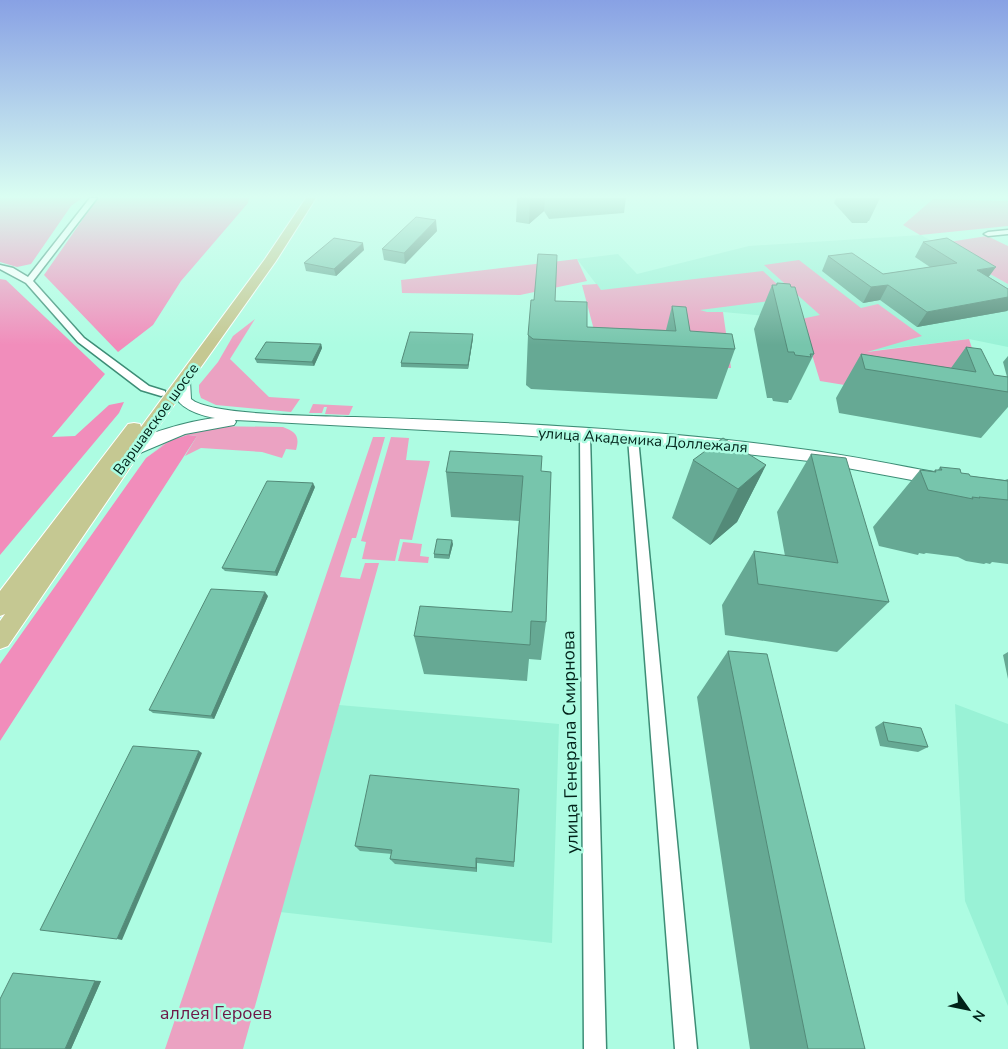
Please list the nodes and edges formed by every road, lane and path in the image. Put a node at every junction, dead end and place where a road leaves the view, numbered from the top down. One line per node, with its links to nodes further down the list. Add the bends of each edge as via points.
1 (56, 247): 5 (street)
2 (267, 247): 7 (main road, Варшавское шоссе)
3 (279, 247): 6 (main road, Варшавское шоссе)
4 (0, 267): 5 (street)
5 (29, 281): 7 (street, via 82,340 145,388)
6 (183, 381): 8 (main road, улица Академика Доллежаля, via 182,395 193,407); 11 (main road, Варшавское шоссе)
7 (161, 393): 13 (main road, Варшавское шоссе)
8 (274, 419): 9 (main road, улица Академика Доллежаля); 11 (main road, улица Академика Доллежаля, via 193,425 161,435)
9 (585, 435): 10 (main road, улица Академика Доллежаля); 15 (street, улица Генерала Смирнова)
10 (632, 438): 12 (main road, улица Академика Доллежаля, via 821,457); 16 (street)
11 (134, 449): 14 (main road, Варшавское шоссе)
12 (957, 483)
13 (0, 607)
14 (0, 639)
15 (595, 1049)
16 (686, 1049)

